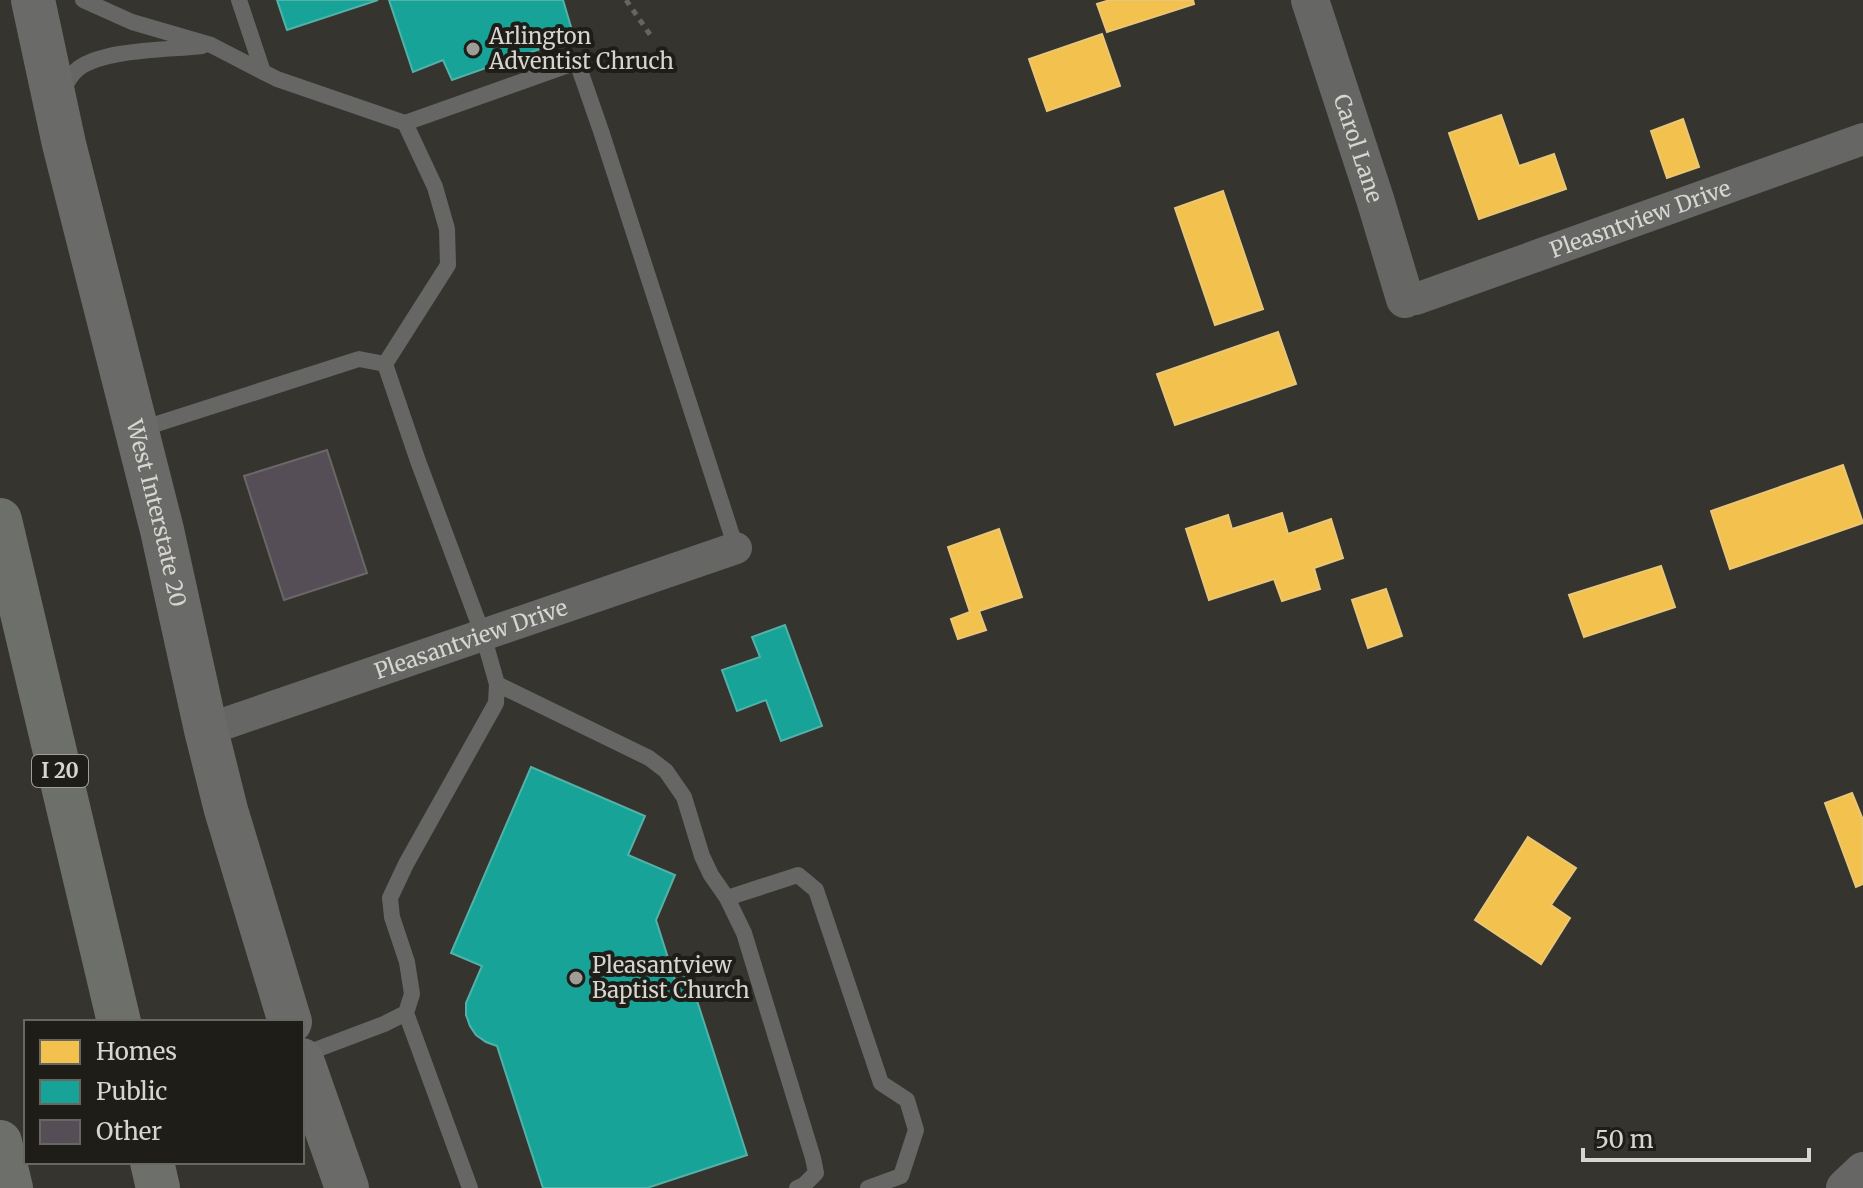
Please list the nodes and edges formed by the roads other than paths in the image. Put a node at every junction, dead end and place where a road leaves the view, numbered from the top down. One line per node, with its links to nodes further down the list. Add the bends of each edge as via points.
1 (33, 0): 7 (main road, West Interstate 20)
2 (83, 0): 5 (lane, via 132,22)
3 (239, 0): 6 (lane)
4 (1310, 0): 10 (street, Carol Lane)
5 (211, 45): 6 (lane); 7 (lane, via 95,59 67,81)
6 (263, 72): 8 (lane)
7 (58, 117): 12 (main road, West Interstate 20)
8 (405, 123): 11 (lane, via 435,187 447,229 448,265); 14 (lane, via 577,62)
9 (1863, 139): 10 (street, Pleasntview Drive)
10 (1410, 299)
11 (385, 364): 12 (lane, via 359,359); 15 (lane)
12 (136, 430): 17 (main road, West Interstate 20)
13 (0, 520): 20 (highway, I 20)
14 (736, 548): 15 (street, Pleasantview Drive)
15 (483, 635): 16 (lane); 17 (street, Pleasantview Drive)
16 (497, 684): 18 (lane, via 666,771 684,797 702,856); 19 (lane, via 496,703 390,898 412,994)
17 (206, 730): 21 (main road, West Interstate 20)
18 (727, 898): 27 (lane, via 744,933 813,1158 816,1173); 32 (lane, via 798,875 816,890 881,1083 907,1100 916,1130 901,1176)
19 (406, 1013): 22 (lane); 31 (lane)
20 (119, 1020)
21 (289, 1020)
22 (304, 1056)
23 (304, 1063): 30 (main road)
24 (0, 1142): 28 (highway)
25 (152, 1164): 29 (highway)
26 (1863, 1171): 33 (street)
27 (805, 1187)
28 (11, 1188)
29 (158, 1188)
30 (347, 1188)
31 (470, 1188)
32 (868, 1188)
33 (1845, 1188)

